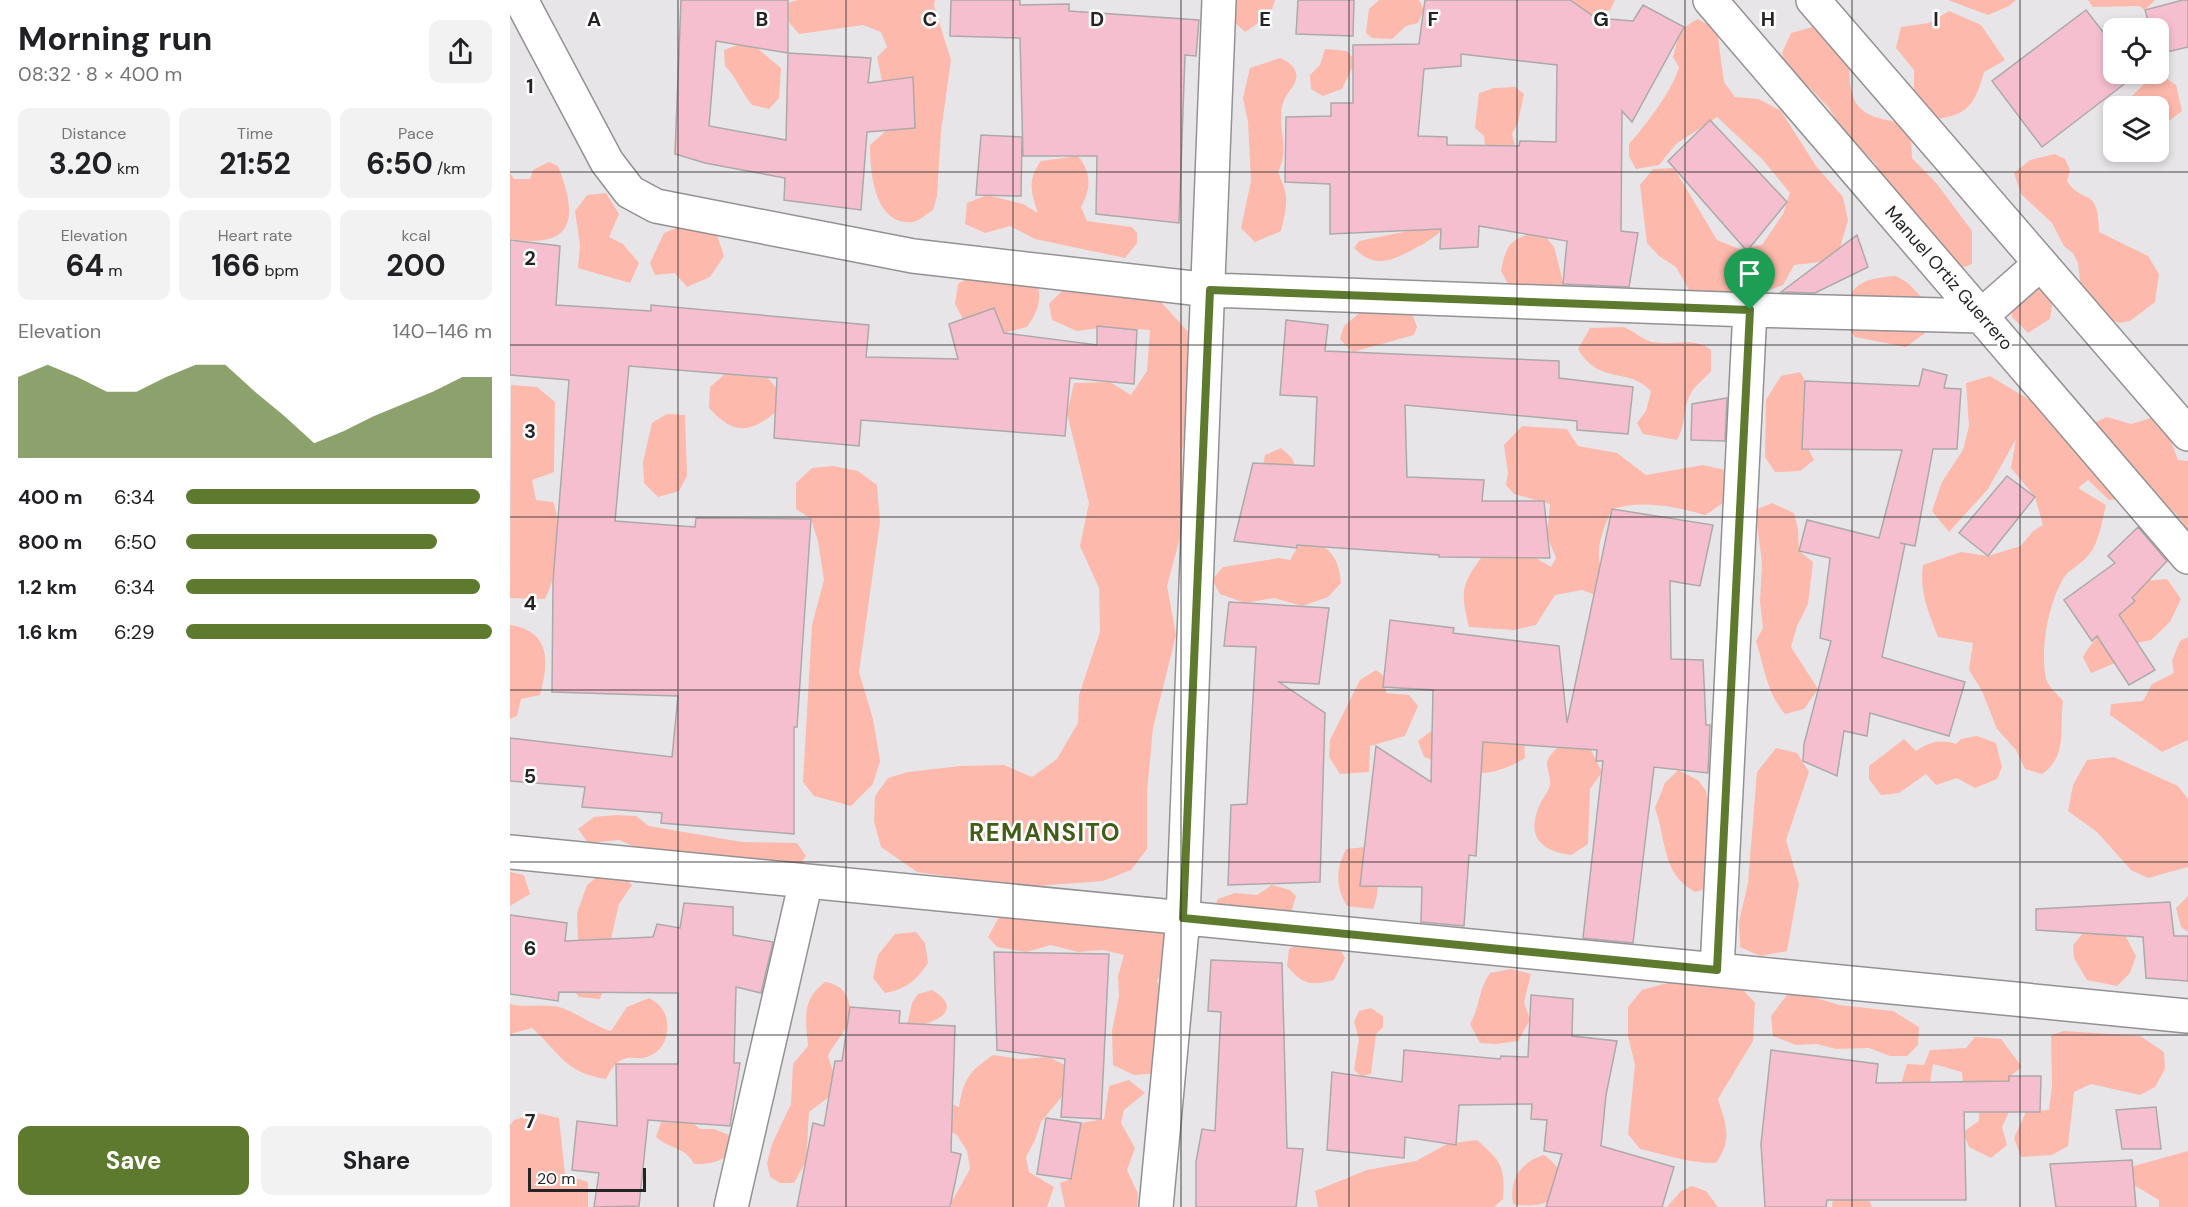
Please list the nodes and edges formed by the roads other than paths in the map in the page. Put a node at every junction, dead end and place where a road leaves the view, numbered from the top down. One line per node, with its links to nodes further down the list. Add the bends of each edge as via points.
1 (521, 0): 6 (street, via 607,162 630,192 656,206 913,255)
2 (1219, 0): 6 (street)
3 (1710, 0): 8 (street, Manuel Ortiz Guerrero)
4 (1813, 0): 5 (street)
5 (2040, 264): 8 (street); 9 (street)
6 (1210, 290): 7 (street); 13 (street)
7 (1750, 310): 8 (street); 14 (street)
8 (1981, 316): 10 (street, Manuel Ortiz Guerrero)
9 (2188, 434)
10 (2188, 557)
11 (510, 852): 12 (street)
12 (806, 881): 13 (street); 16 (street)
13 (1183, 918): 14 (street); 17 (street)
14 (1717, 970): 15 (street)
15 (2188, 1016)
16 (731, 1207)
17 (1156, 1207)

